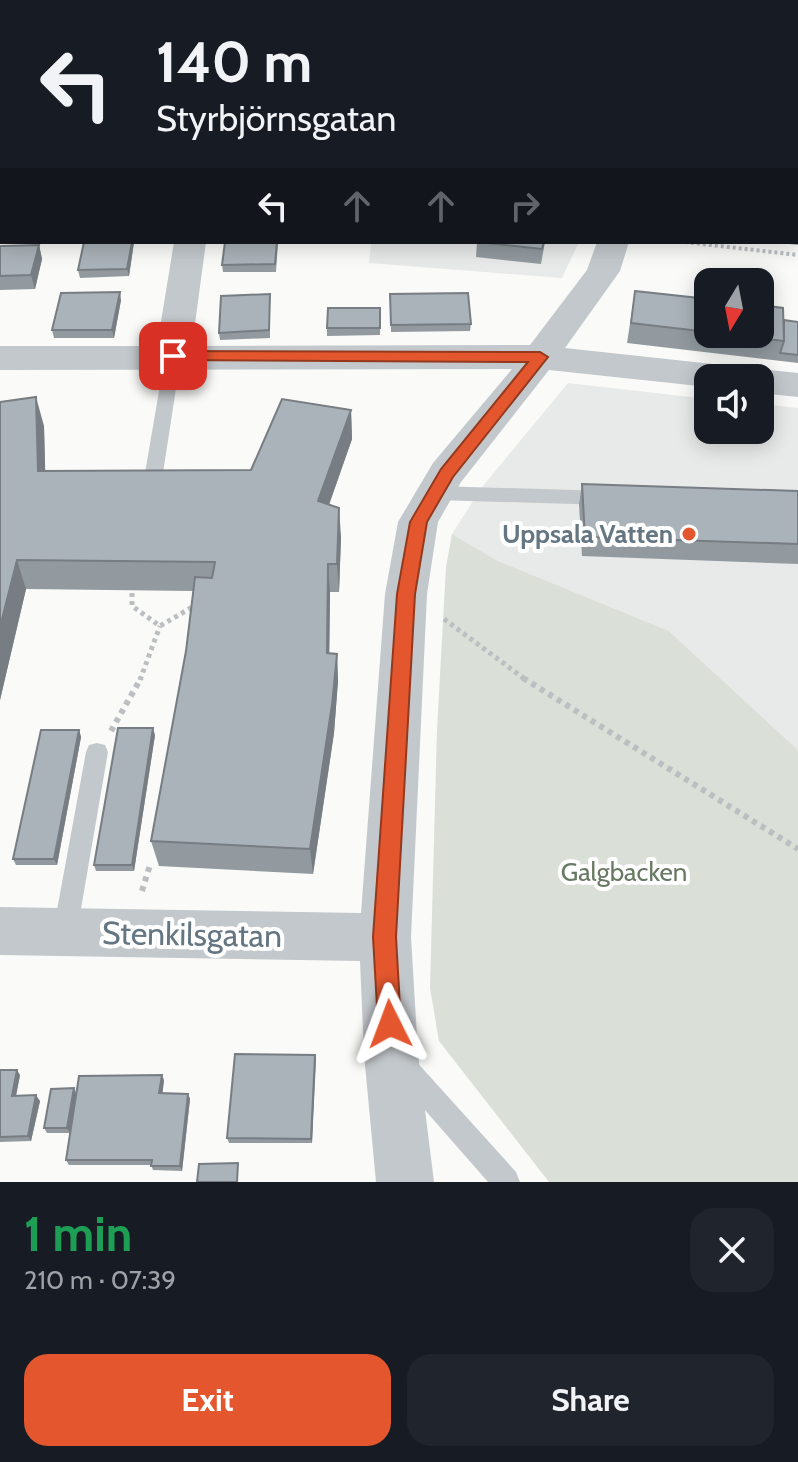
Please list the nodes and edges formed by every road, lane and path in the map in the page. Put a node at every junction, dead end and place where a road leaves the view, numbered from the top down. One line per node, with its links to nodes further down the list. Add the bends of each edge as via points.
1 (190, 244): 5 (street)
2 (612, 244): 6 (street, via 603,271)
3 (702, 244): 4 (path)
4 (798, 255)
5 (173, 356): 6 (street); 7 (street); 11 (lane)
6 (540, 357): 8 (street); 12 (street)
7 (0, 358)
8 (694, 374)
9 (774, 382): 10 (street)
10 (798, 385)
11 (154, 473)
12 (436, 493): 13 (lane); 22 (street, via 418,522 406,594)
13 (627, 499)
14 (132, 593): 17 (path, via 132,606)
15 (196, 605): 17 (path)
16 (443, 618): 19 (path, via 519,676)
17 (160, 626): 18 (path, via 137,688)
18 (97, 752): 21 (lane)
19 (798, 849)
20 (0, 931): 21 (street, Stenkilsgatan)
21 (65, 932): 22 (street, Stenkilsgatan)
22 (385, 937): 23 (street)
23 (391, 1054): 24 (street); 25 (lane)
24 (405, 1182)
25 (506, 1182)

